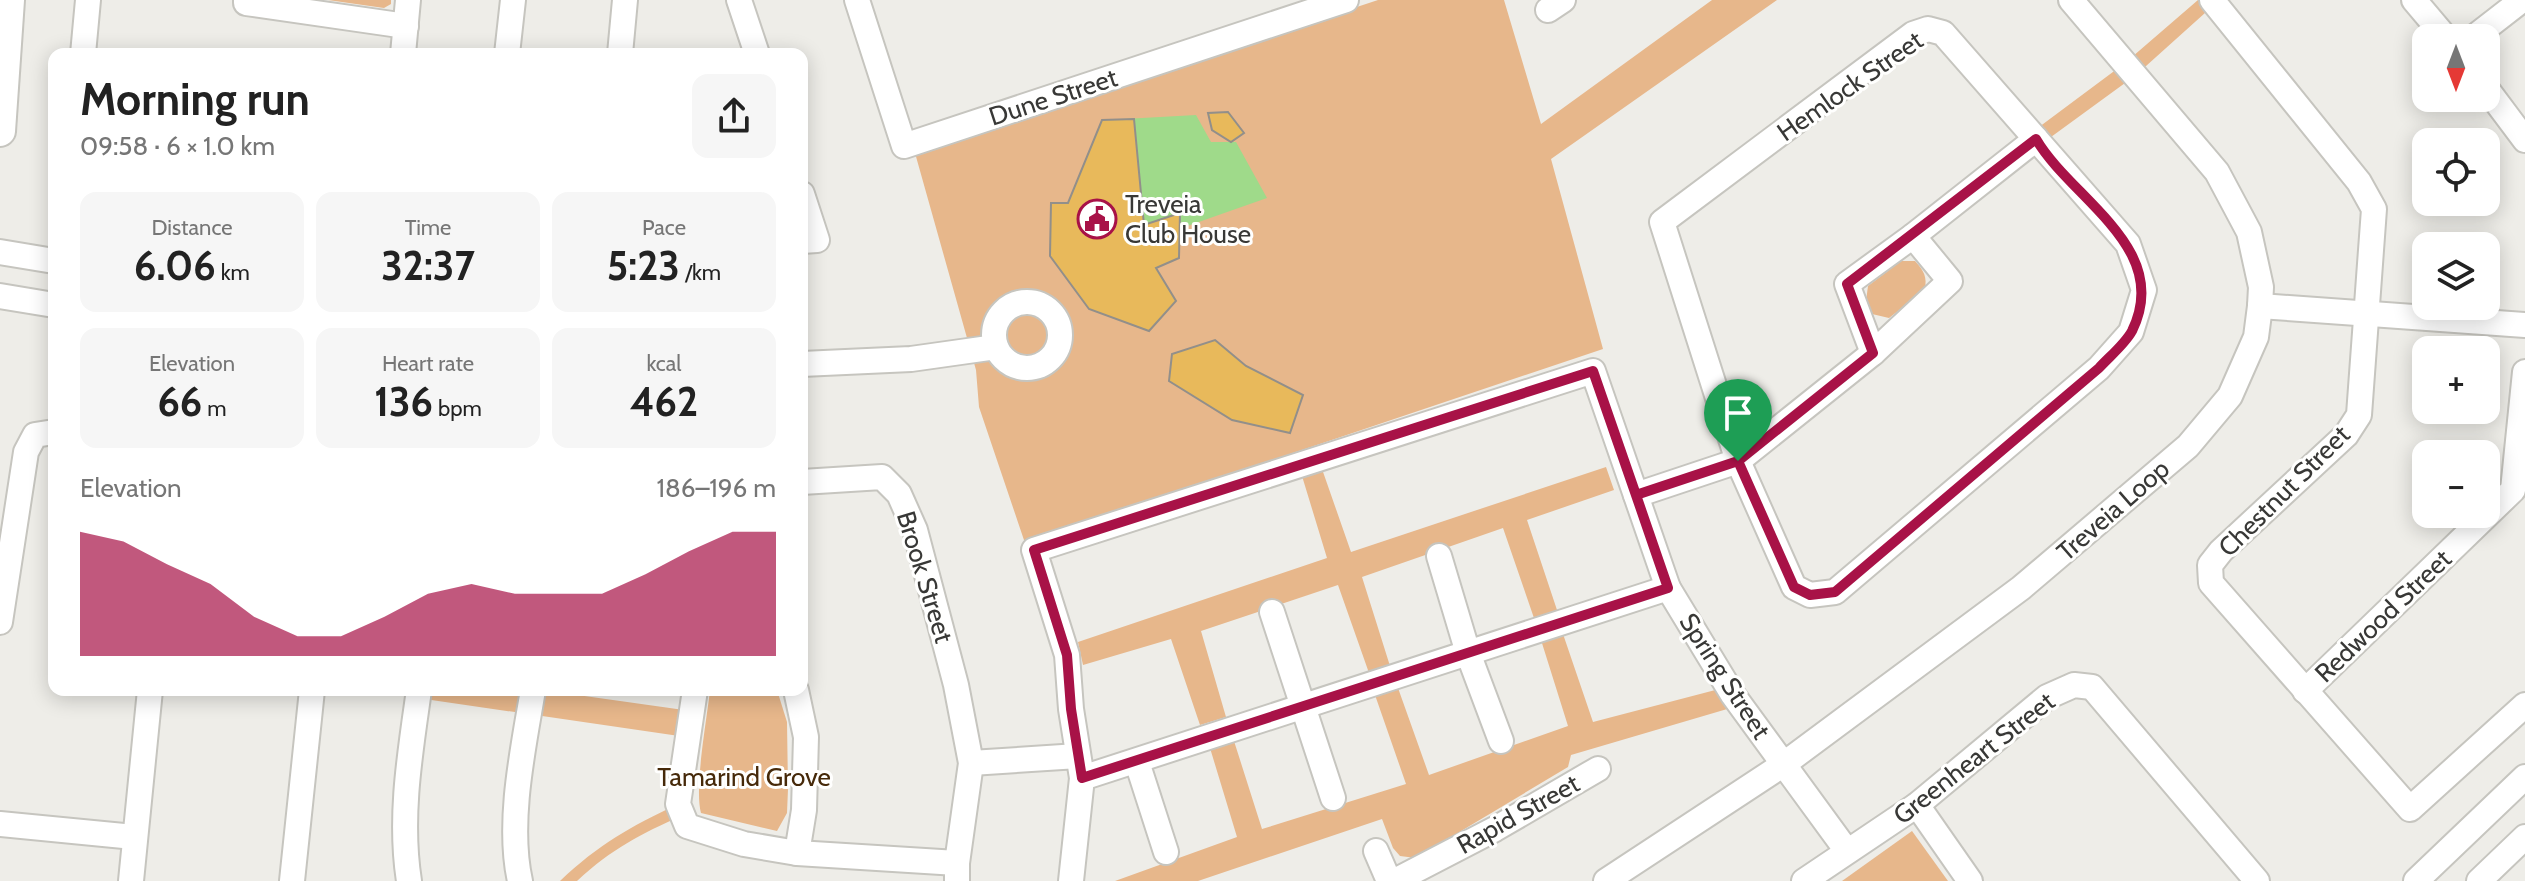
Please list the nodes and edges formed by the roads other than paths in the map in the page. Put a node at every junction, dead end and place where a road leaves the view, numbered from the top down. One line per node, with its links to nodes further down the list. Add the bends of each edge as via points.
1 (9, 0): 23 (street)
2 (88, 0): 17 (street)
3 (246, 0): 16 (street)
4 (408, 0): 16 (street)
5 (513, 0): 19 (street)
6 (625, 0): 20 (street)
7 (739, 0): 21 (street)
8 (857, 0): 9 (street, Dune Street, via 904,146)
9 (1346, 0)
10 (2071, 0): 33 (street, Treveia Loop, via 2217,172 2249,232)
11 (2212, 0): 34 (street, Chestnut Street, via 2359,182 2374,209)
12 (2414, 0): 14 (street)
13 (2522, 0): 15 (street)
14 (2434, 24)
15 (2491, 24)
16 (406, 26): 18 (street)
17 (84, 48)
18 (404, 48)
19 (508, 48)
20 (621, 48)
21 (755, 48)
22 (2500, 107): 25 (street)
23 (0, 131)
24 (2036, 139): 27 (street); 41 (street, Hemlock Street, via 1943,33 1928,29 1913,34 1662,222); 41 (street, Hemlock Street, via 2128,244 2144,290 2131,332 2099,368 1835,592 1810,595 1794,587)
25 (2525, 140)
26 (808, 212): 28 (street, via 817,240)
27 (1913, 236): 37 (street, via 1847,284); 37 (street, via 1950,281)
28 (808, 241)
29 (0, 252): 30 (street)
30 (48, 260)
31 (0, 296): 32 (street)
32 (48, 304)
33 (2260, 306): 34 (street); 61 (street, Treveia Loop, via 2256,337 2230,396 2188,446 2021,588)
34 (2367, 314): 35 (street); 49 (street, Chestnut Street, via 2359,415 2346,435 2210,565 2211,583)
35 (2525, 325)
36 (808, 350): 38 (street, via 994,340 911,359)
37 (1873, 353): 41 (street)
38 (808, 364)
39 (2525, 372): 49 (street, Redwood Street, via 2513,490)
40 (48, 433): 47 (street, via 35,435 26,452)
41 (1738, 461): 43 (street)
42 (808, 482): 60 (street, Brook Street, via 882,477 899,494 915,530 953,671)
43 (1636, 495): 45 (street, Spring Street); 62 (street, Spring Street, via 1593,371 1034,550 1067,655)
44 (1439, 556): 48 (street)
45 (1668, 588): 48 (street); 61 (street, Spring Street, via 1733,695)
46 (1272, 612): 57 (street)
47 (0, 622)
48 (1468, 653): 57 (street); 58 (street)
49 (2305, 691): 56 (street, Chestnut Street, via 2410,809)
50 (149, 696): 68 (street)
51 (311, 696): 76 (street)
52 (418, 696): 77 (street, via 408,771)
53 (532, 696): 78 (street, via 517,805 515,860)
54 (694, 696): 73 (street, via 678,804 687,826)
55 (797, 696): 73 (street, via 806,737)
56 (2525, 705)
57 (1304, 706): 59 (street); 65 (street)
58 (1501, 741)
59 (1137, 762): 62 (street); 72 (street)
60 (971, 763): 62 (street); 74 (street, Brook Street)
61 (1784, 764): 71 (street); 81 (street, Treveia Loop)
62 (1080, 767): 79 (street, Spring Street)
63 (1598, 769): 80 (street, Rapid Street)
64 (2525, 777): 85 (street)
65 (1333, 798)
66 (1917, 805): 71 (street, Greenheart Street); 83 (street); 84 (street, Greenheart Street, via 2047,697 2074,685 2092,687)
67 (0, 824): 68 (street)
68 (134, 837): 75 (street)
69 (2525, 837): 86 (street)
70 (1376, 851): 80 (street, Rapid Street)
71 (1847, 851): 82 (street, Greenheart Street)
72 (1166, 852)
73 (797, 853): 74 (street)
74 (957, 872)
75 (131, 881)
76 (292, 881)
77 (409, 881)
78 (520, 881)
79 (1071, 881)
80 (1392, 881)
81 (1606, 881)
82 (1804, 881)
83 (1970, 881)
84 (2257, 881)
85 (2416, 881)
86 (2479, 881)

